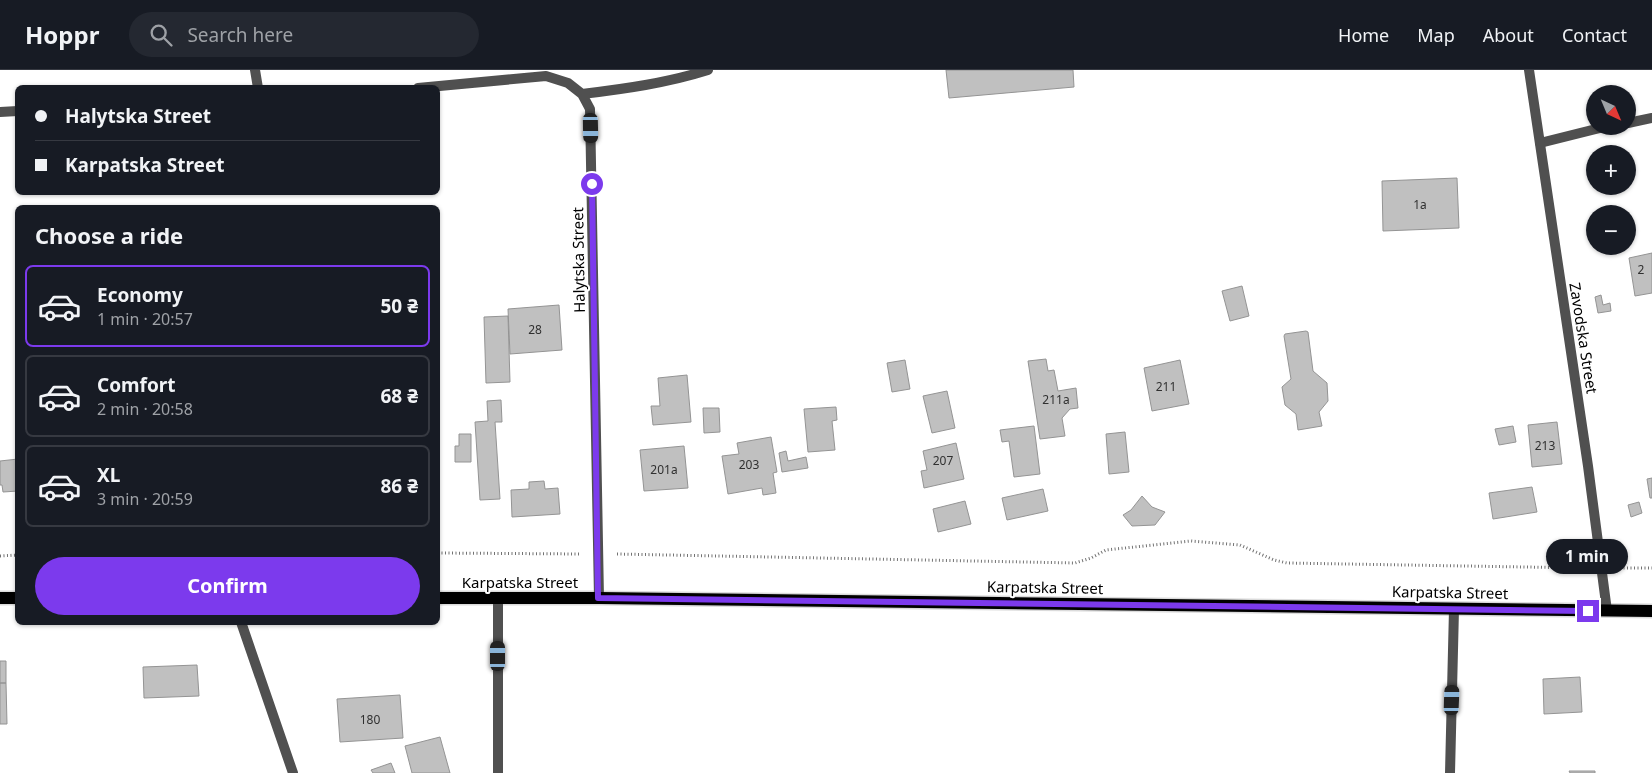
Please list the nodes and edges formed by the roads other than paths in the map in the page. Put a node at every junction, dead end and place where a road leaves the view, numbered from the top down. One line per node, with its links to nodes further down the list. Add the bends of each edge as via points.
1 (255, 70): 4 (street)
2 (708, 70): 6 (street, via 628,89)
3 (1529, 70): 12 (street, Zavodska Street)
4 (258, 85)
5 (440, 86): 6 (street, via 546,76 568,83)
6 (582, 94): 17 (street, Halytska Street, via 590,109)
7 (15, 110): 8 (street)
8 (0, 112)
9 (1652, 118): 10 (street)
10 (1636, 121)
11 (1586, 132): 12 (street)
12 (1540, 143): 19 (street, Zavodska Street)
13 (0, 598): 14 (main road)
14 (15, 598)
15 (440, 598): 16 (main road, Karpatska Street)
16 (498, 598): 17 (main road, Karpatska Street); 23 (street)
17 (598, 598): 18 (main road, Karpatska Street)
18 (1454, 609): 19 (main road, Karpatska Street); 24 (street)
19 (1607, 611): 20 (main road, Karpatska Street)
20 (1652, 611)
21 (242, 625): 22 (street)
22 (293, 773)
23 (498, 773)
24 (1450, 773)

